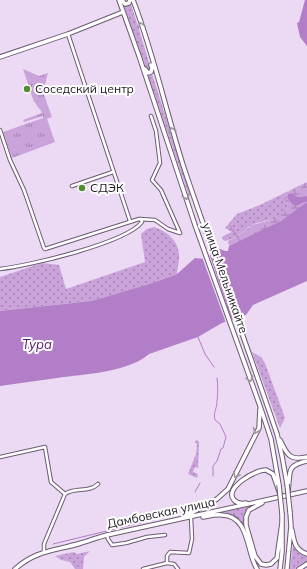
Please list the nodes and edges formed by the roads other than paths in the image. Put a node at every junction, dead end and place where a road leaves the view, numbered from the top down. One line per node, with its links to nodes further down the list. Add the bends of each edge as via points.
1 (121, 0): 2 (main road, via 126,4); 4 (main road, улица Мельникайте)
2 (130, 0)
3 (133, 0): 6 (main road, улица Мельникайте, one-way to 3)
4 (123, 12): 5 (main road); 7 (main road, улица Мельникайте)
5 (68, 34): 8 (main road); 11 (street)
6 (149, 50): 7 (main road, via 152,68 150,73 146,72); 17 (main road, улица Мельникайте, one-way to 6, via 202,222)
7 (139, 56): 16 (main road, улица Мельникайте, one-way to 16, via 195,225)
8 (0, 57)
9 (151, 116): 13 (street, via 156,131 160,163 152,180 161,190 180,233 155,220)
10 (0, 130): 14 (street, via 44,248)
11 (113, 172): 12 (street); 14 (street)
12 (72, 186)
13 (141, 219): 14 (street); 15 (street, via 139,225 110,241 67,255)
14 (130, 222)
15 (0, 269)
16 (260, 406): 23 (main road, улица Мельникайте, via 271,439); 30 (main road, one-way to 30, via 258,428 224,494)
17 (277, 434): 18 (main road, via 286,453 296,458); 22 (main road, улица Мельникайте)
18 (307, 457)
19 (0, 458): 25 (street, via 45,447 51,482)
20 (307, 461): 22 (main road, via 292,467)
21 (98, 484): 25 (street)
22 (288, 484): 32 (main road, улица Мельникайте, bridge)
23 (278, 486): 27 (main road, via 273,474 263,469 234,487 232,498 238,503); 31 (main road, улица Мельникайте, bridge)
24 (307, 492): 26 (main road, Дамбовская улица)
25 (65, 494): 35 (street, via 44,544)
26 (266, 500): 27 (main road, Дамбовская улица); 31 (main road, via 249,510 246,516 255,556 261,564 272,564 277,558)
27 (258, 502): 28 (main road, Дамбовская улица)
28 (196, 516): 29 (main road, Дамбовская улица); 42 (main road, via 223,515 238,521 243,528)
29 (191, 517): 30 (main road, Дамбовская улица); 37 (street, via 192,539 189,553 170,552)
30 (179, 519): 33 (main road, Дамбовская улица)
31 (282, 523): 43 (main road, улица Мельникайте)
32 (291, 526): 36 (main road, via 296,547); 44 (main road, улица Мельникайте)
33 (107, 535): 34 (street, via 112,545); 35 (main road, Дамбовская улица)
34 (166, 535)
35 (44, 552): 39 (main road, Дамбовская улица)
36 (307, 554)
37 (167, 563): 40 (street); 41 (street, via 174,564)
38 (307, 564): 45 (main road)
39 (15, 569)
40 (143, 569)
41 (178, 569)
42 (257, 569)
43 (280, 569)
44 (287, 569)
45 (299, 569)

